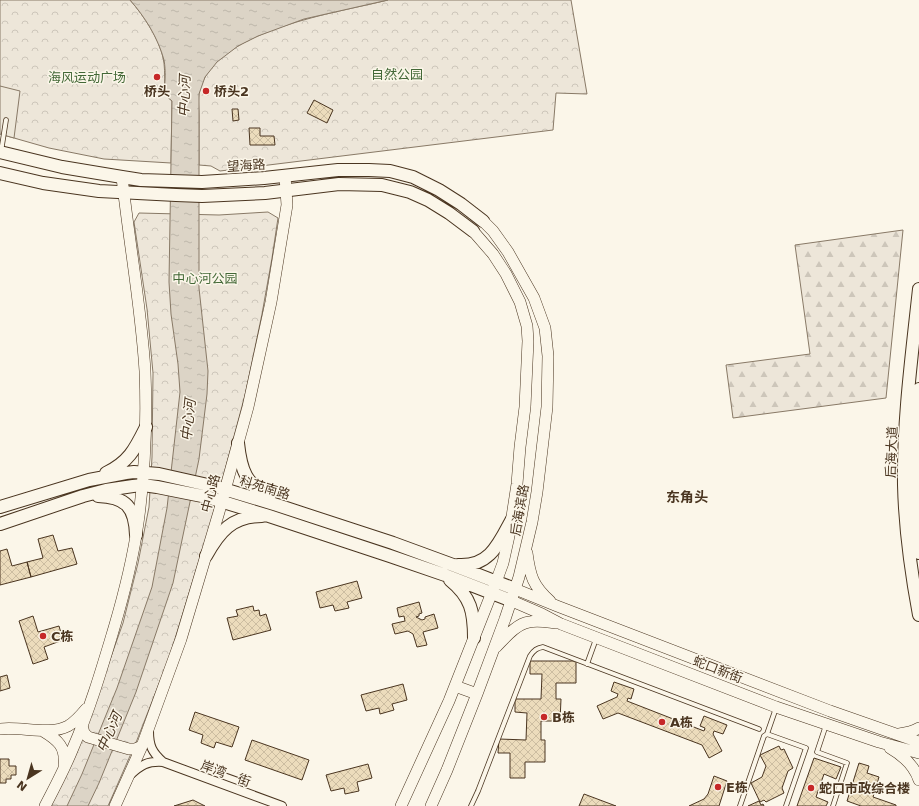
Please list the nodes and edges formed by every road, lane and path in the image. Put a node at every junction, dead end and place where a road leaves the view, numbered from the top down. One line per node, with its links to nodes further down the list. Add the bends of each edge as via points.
1 (6, 120): 2 (lane)
2 (1, 152): 5 (main road, 望海路, via 62,167)
3 (0, 173): 7 (main road, via 43,183)
4 (285, 176): 5 (main road, 望海路, via 202,182); 6 (main road, 中心路); 8 (main road, 望海路, via 338,170 390,171 413,177 439,190)
5 (122, 177): 7 (main road)
6 (287, 191): 7 (main road, via 202,196); 9 (main road, via 339,184 382,185 410,192 428,200); 13 (main road, 中心路, via 271,302)
7 (124, 193): 12 (main road, via 141,323)
8 (483, 221): 26 (main road, 后海滨路, via 508,252 534,298 544,328 548,356 547,407 537,492)
9 (473, 231): 23 (main road, 后海滨路, via 506,274 520,302 527,326 525,407)
10 (919, 289): 34 (main road, 后海大道, via 904,462 908,546)
11 (919, 389): 27 (main road, 后海大道, via 914,488)
12 (146, 426): 14 (main road); 15 (main road, via 126,460 111,471)
13 (238, 443): 19 (main road, 中心路); 20 (main road, via 240,463 246,478)
14 (144, 473): 15 (main road, 科苑南路, via 118,474); 16 (main road); 17 (main road, 科苑南路, via 159,474)
15 (89, 480): 21 (main road, 科苑南路)
16 (143, 485): 17 (main road, 科苑南路); 18 (main road, 科苑南路); 25 (main road)
17 (208, 491): 19 (main road, 科苑南路)
18 (83, 496): 24 (main road, 科苑南路); 25 (main road, via 108,496 126,504 135,519)
19 (224, 496): 20 (main road, 科苑南路); 22 (main road, 科苑南路); 28 (main road, 中心路)
20 (277, 505): 29 (main road, 科苑南路)
21 (0, 507)
22 (269, 516): 28 (main road, via 255,516 234,523 218,536); 30 (main road, 科苑南路)
23 (512, 519): 29 (main road, via 495,548 484,560 472,565); 31 (main road, 后海滨路, via 503,563)
24 (0, 524)
25 (136, 535): 42 (main road, via 118,614)
26 (527, 546): 32 (main road, 后海滨路); 33 (main road, via 533,581)
27 (919, 554)
28 (206, 556): 44 (main road, 中心路, via 181,639)
29 (453, 565): 31 (main road, 科苑南路)
30 (445, 575): 31 (main road, 科苑南路); 36 (main road, via 468,599)
31 (494, 587): 32 (main road, 科苑南路); 36 (main road, 后海滨路)
32 (513, 595): 33 (main road, 蛇口新街); 35 (main road, 蛇口新街); 38 (main road, 后海滨路)
33 (557, 606): 52 (main road, 蛇口新街)
34 (919, 615)
35 (561, 624): 37 (main road, 蛇口新街); 38 (main road, via 528,622 516,628)
36 (474, 638): 40 (main road, 后海滨路)
37 (596, 638): 39 (lane); 43 (main road, 蛇口新街)
38 (493, 651): 41 (main road, 后海滨路)
39 (587, 664): 49 (lane); 70 (lane, via 543,646 534,650)
40 (455, 686): 41 (main road); 68 (main road, 后海滨路)
41 (477, 694): 69 (main road, 后海滨路)
42 (89, 706): 46 (main road); 50 (main road, via 68,726)
43 (776, 707): 45 (main road, 蛇口新街); 51 (lane)
44 (150, 724): 56 (main road, 中心路); 60 (street, via 149,741)
45 (827, 724): 54 (main road, 蛇口新街); 73 (lane, via 817,752 848,763)
46 (82, 725): 53 (main road); 57 (main road)
47 (919, 728): 52 (main road)
48 (0, 729): 50 (main road)
49 (759, 729)
50 (43, 731): 62 (main road, via 61,745 65,758)
51 (767, 734): 71 (lane, via 764,736); 72 (lane, via 806,748)
52 (894, 734): 55 (main road, 蛇口新街)
53 (87, 740): 57 (main road); 58 (main road)
54 (879, 742): 59 (main road, 蛇口新街); 64 (main road, via 907,760)
55 (919, 742)
56 (142, 746): 58 (main road); 61 (main road, 中心路)
57 (73, 748): 62 (main road)
58 (128, 752): 61 (main road)
59 (919, 753)
60 (162, 762): 63 (street, via 144,764); 67 (street, 岸湾一街)
61 (133, 766): 63 (main road, 中心路)
62 (64, 768): 65 (main road)
63 (128, 777): 66 (main road, 中心路)
64 (919, 780)
65 (45, 806)
66 (115, 806)
67 (282, 806)
68 (401, 806)
69 (431, 806)
70 (471, 806)
71 (740, 806)
72 (786, 806)
73 (833, 806)

